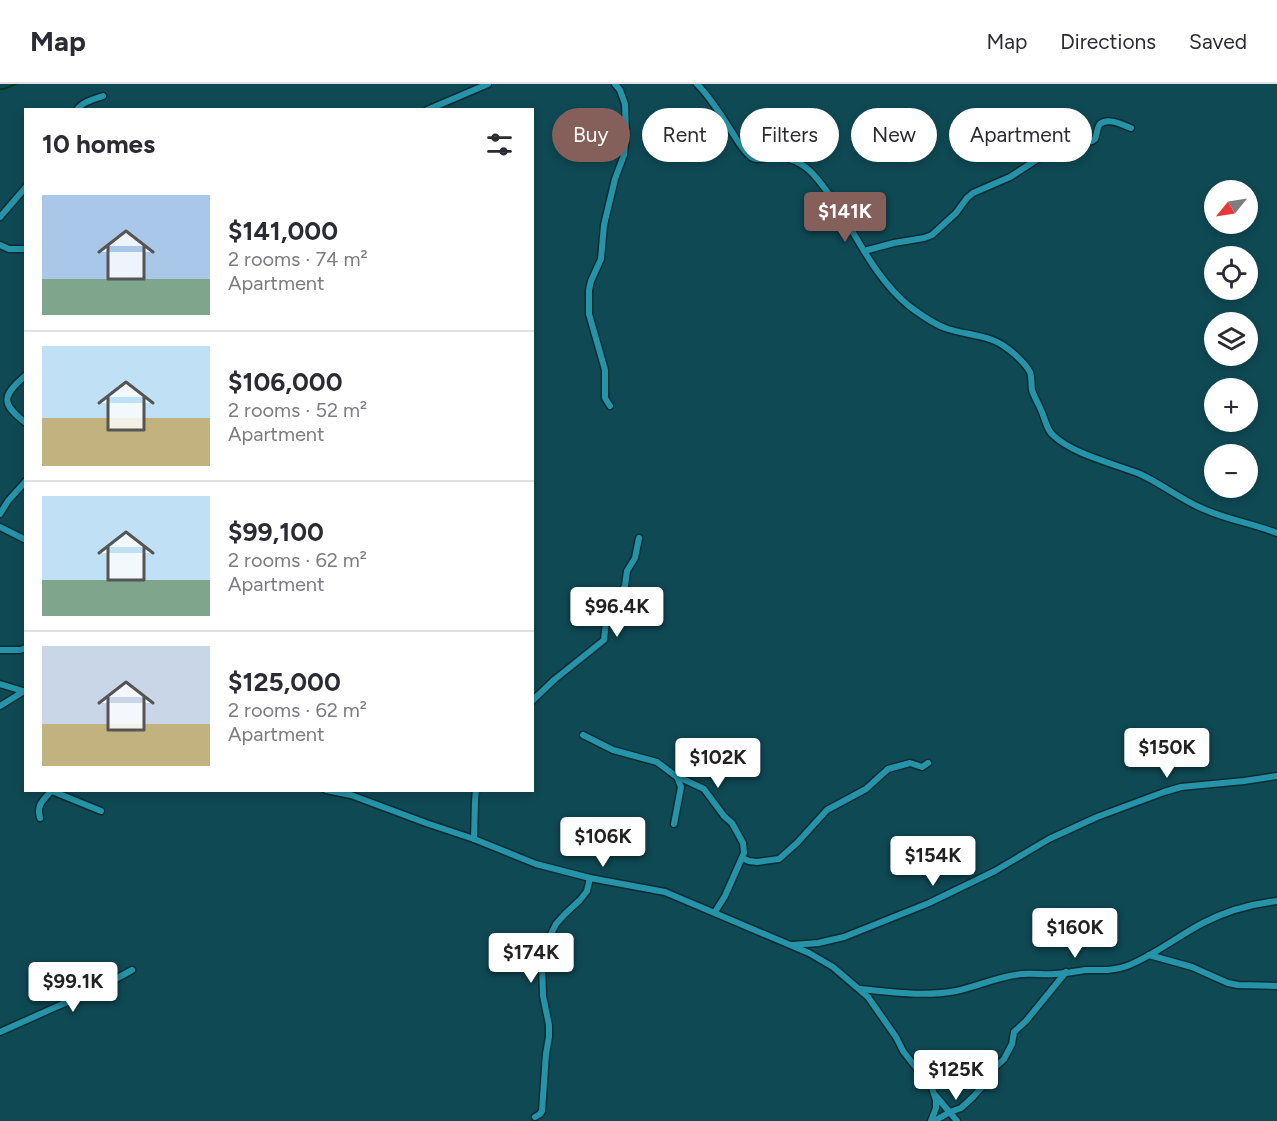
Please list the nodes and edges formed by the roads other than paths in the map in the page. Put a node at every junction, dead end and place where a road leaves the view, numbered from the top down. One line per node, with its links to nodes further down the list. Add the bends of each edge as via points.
1 (488, 84): 6 (street)
2 (615, 84): 14 (street, via 625,104 624,155 604,225 601,259 589,290 589,314 605,370 605,398)
3 (697, 84): 12 (street, via 752,158 785,158 811,171)
4 (104, 96): 5 (street)
5 (78, 108)
6 (432, 108)
7 (1131, 128): 12 (street, via 1102,123 1092,141 1062,147 973,193 932,235)
8 (24, 189): 9 (street)
9 (0, 218)
10 (0, 245): 11 (street)
11 (24, 249)
12 (864, 251): 19 (street, via 883,279 921,315 947,329 981,336 1010,351 1031,374 1033,392 1054,436 1089,456 1141,475 1201,508)
13 (24, 377): 15 (street, via 9,389 5,401)
14 (610, 406)
15 (24, 422)
16 (24, 483): 17 (street)
17 (0, 514)
18 (0, 527): 21 (street)
19 (1277, 533)
20 (639, 538): 26 (street, via 625,586 607,613 604,640)
21 (24, 539)
22 (24, 649): 23 (street)
23 (0, 651)
24 (0, 684): 25 (street)
25 (24, 691): 27 (street)
26 (534, 699)
27 (0, 706)
28 (583, 735): 31 (street, via 613,750 657,762)
29 (928, 763): 40 (street, via 888,769 866,789 828,810 779,859 757,862)
30 (1277, 776): 44 (street, via 1164,792 1049,839 929,903 844,937)
31 (677, 777): 38 (street, via 681,787); 40 (street, via 704,789 732,824 742,843)
32 (51, 792): 37 (street, via 39,806)
33 (54, 792): 36 (street)
34 (336, 792): 39 (street)
35 (476, 792): 39 (street)
36 (100, 812)
37 (40, 818)
38 (674, 824)
39 (474, 839): 41 (street, via 536,864)
40 (742, 858): 43 (street)
41 (590, 878): 43 (street, via 665,892); 53 (street, via 587,891 556,924 544,950 543,996 549,1037 542,1111)
42 (1277, 900): 45 (street, via 1219,915)
43 (716, 912): 44 (street)
44 (791, 945): 49 (street, via 833,967)
45 (1149, 954): 47 (street, via 1112,970); 48 (street, via 1238,985)
46 (132, 970): 50 (street)
47 (1066, 972): 49 (street, via 1004,976 935,994); 52 (street, via 1014,1032 1005,1059 989,1073 981,1088)
48 (1277, 986)
49 (860, 988): 51 (street)
50 (0, 1032)
51 (935, 1094): 52 (street); 54 (street)
52 (950, 1112): 54 (street); 55 (street)
53 (535, 1117)
54 (932, 1121)
55 (957, 1121)

